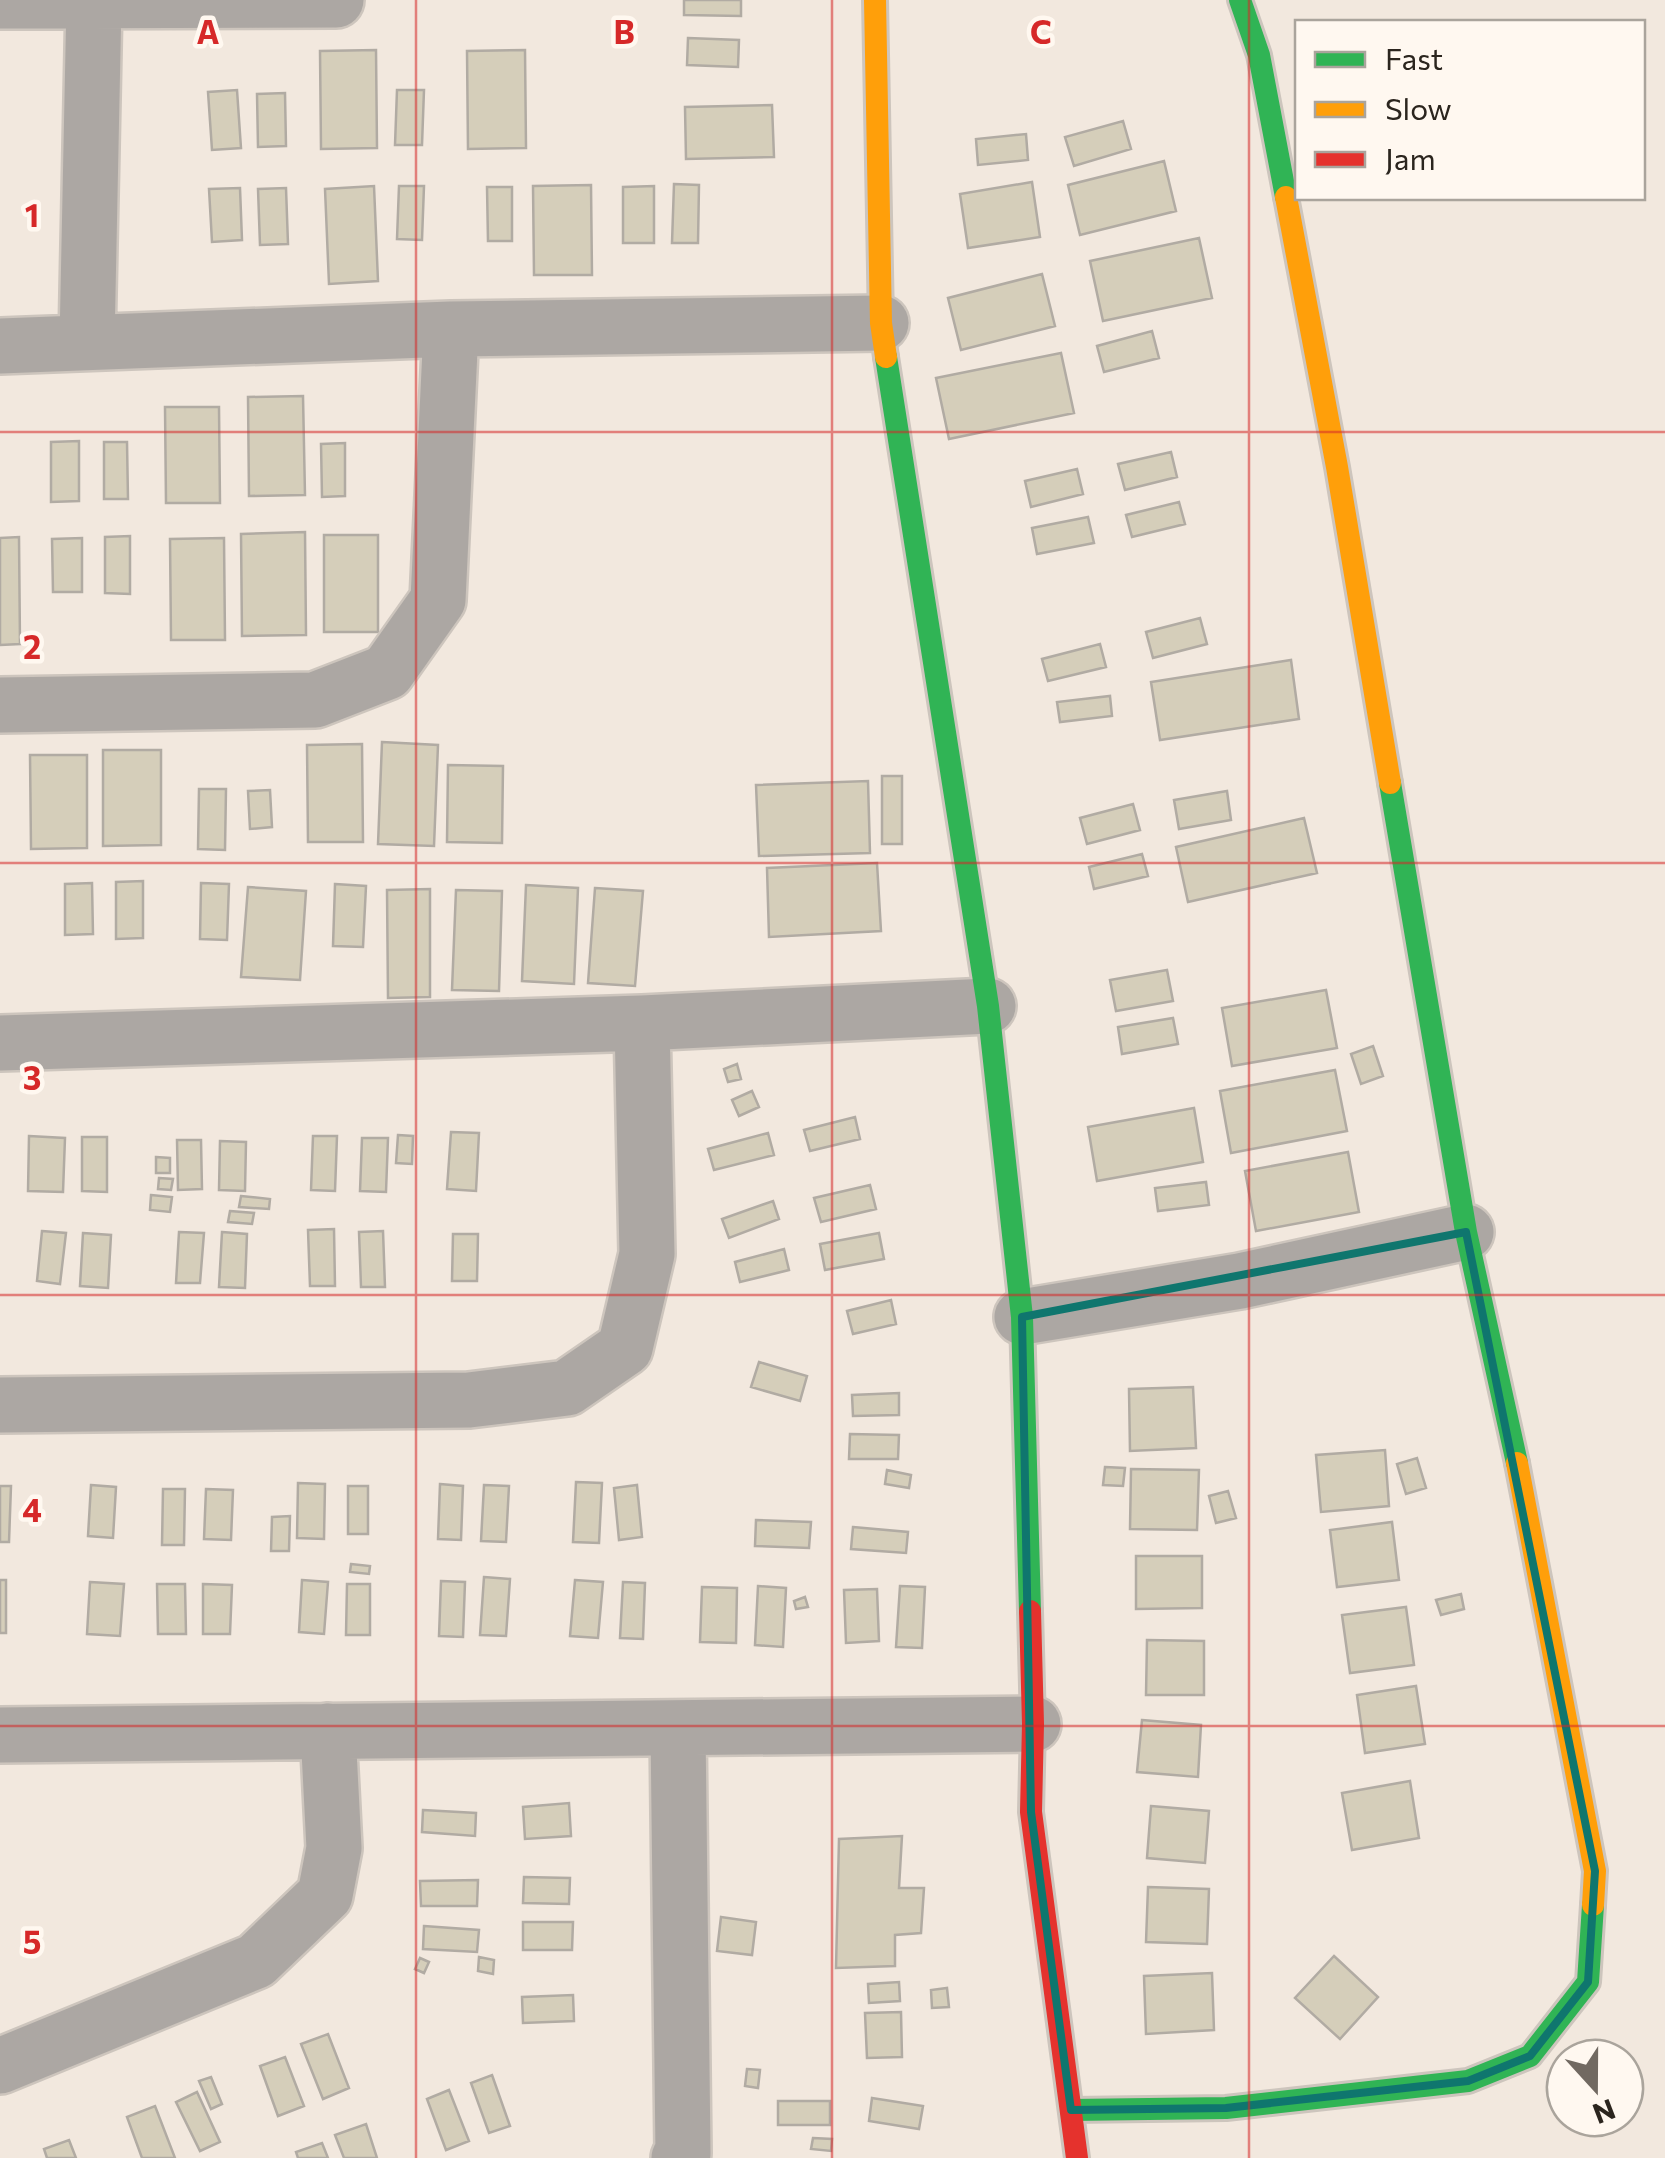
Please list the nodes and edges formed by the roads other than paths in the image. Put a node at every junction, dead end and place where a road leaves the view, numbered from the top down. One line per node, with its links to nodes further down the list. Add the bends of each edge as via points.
1 (336, 0): 5 (street)
2 (875, 0): 6 (street)
3 (1240, 0): 14 (street, via 1259,55 1336,467)
4 (0, 1): 5 (street)
5 (94, 1): 8 (street)
6 (882, 323): 7 (street); 11 (street)
7 (450, 330): 8 (street); 10 (street, via 438,600 386,672 315,700)
8 (87, 342): 9 (street)
9 (0, 346)
10 (0, 705)
11 (988, 1006): 12 (street); 15 (street)
12 (642, 1024): 13 (street); 16 (street, via 647,1254 625,1348 567,1388 469,1400)
13 (0, 1043)
14 (1466, 1232): 15 (street); 22 (street, via 1530,1522 1595,1871 1588,1982 1530,2056 1468,2081 1226,2108)
15 (1022, 1317): 17 (street)
16 (0, 1405)
17 (1032, 1724): 18 (street); 22 (street, via 1030,1812)
18 (678, 1728): 19 (street); 23 (street)
19 (328, 1732): 20 (street); 21 (street, via 334,1848 325,1895 256,1961)
20 (0, 1736)
21 (0, 2066)
22 (1071, 2110): 24 (street)
23 (679, 2158)
24 (1077, 2158)

